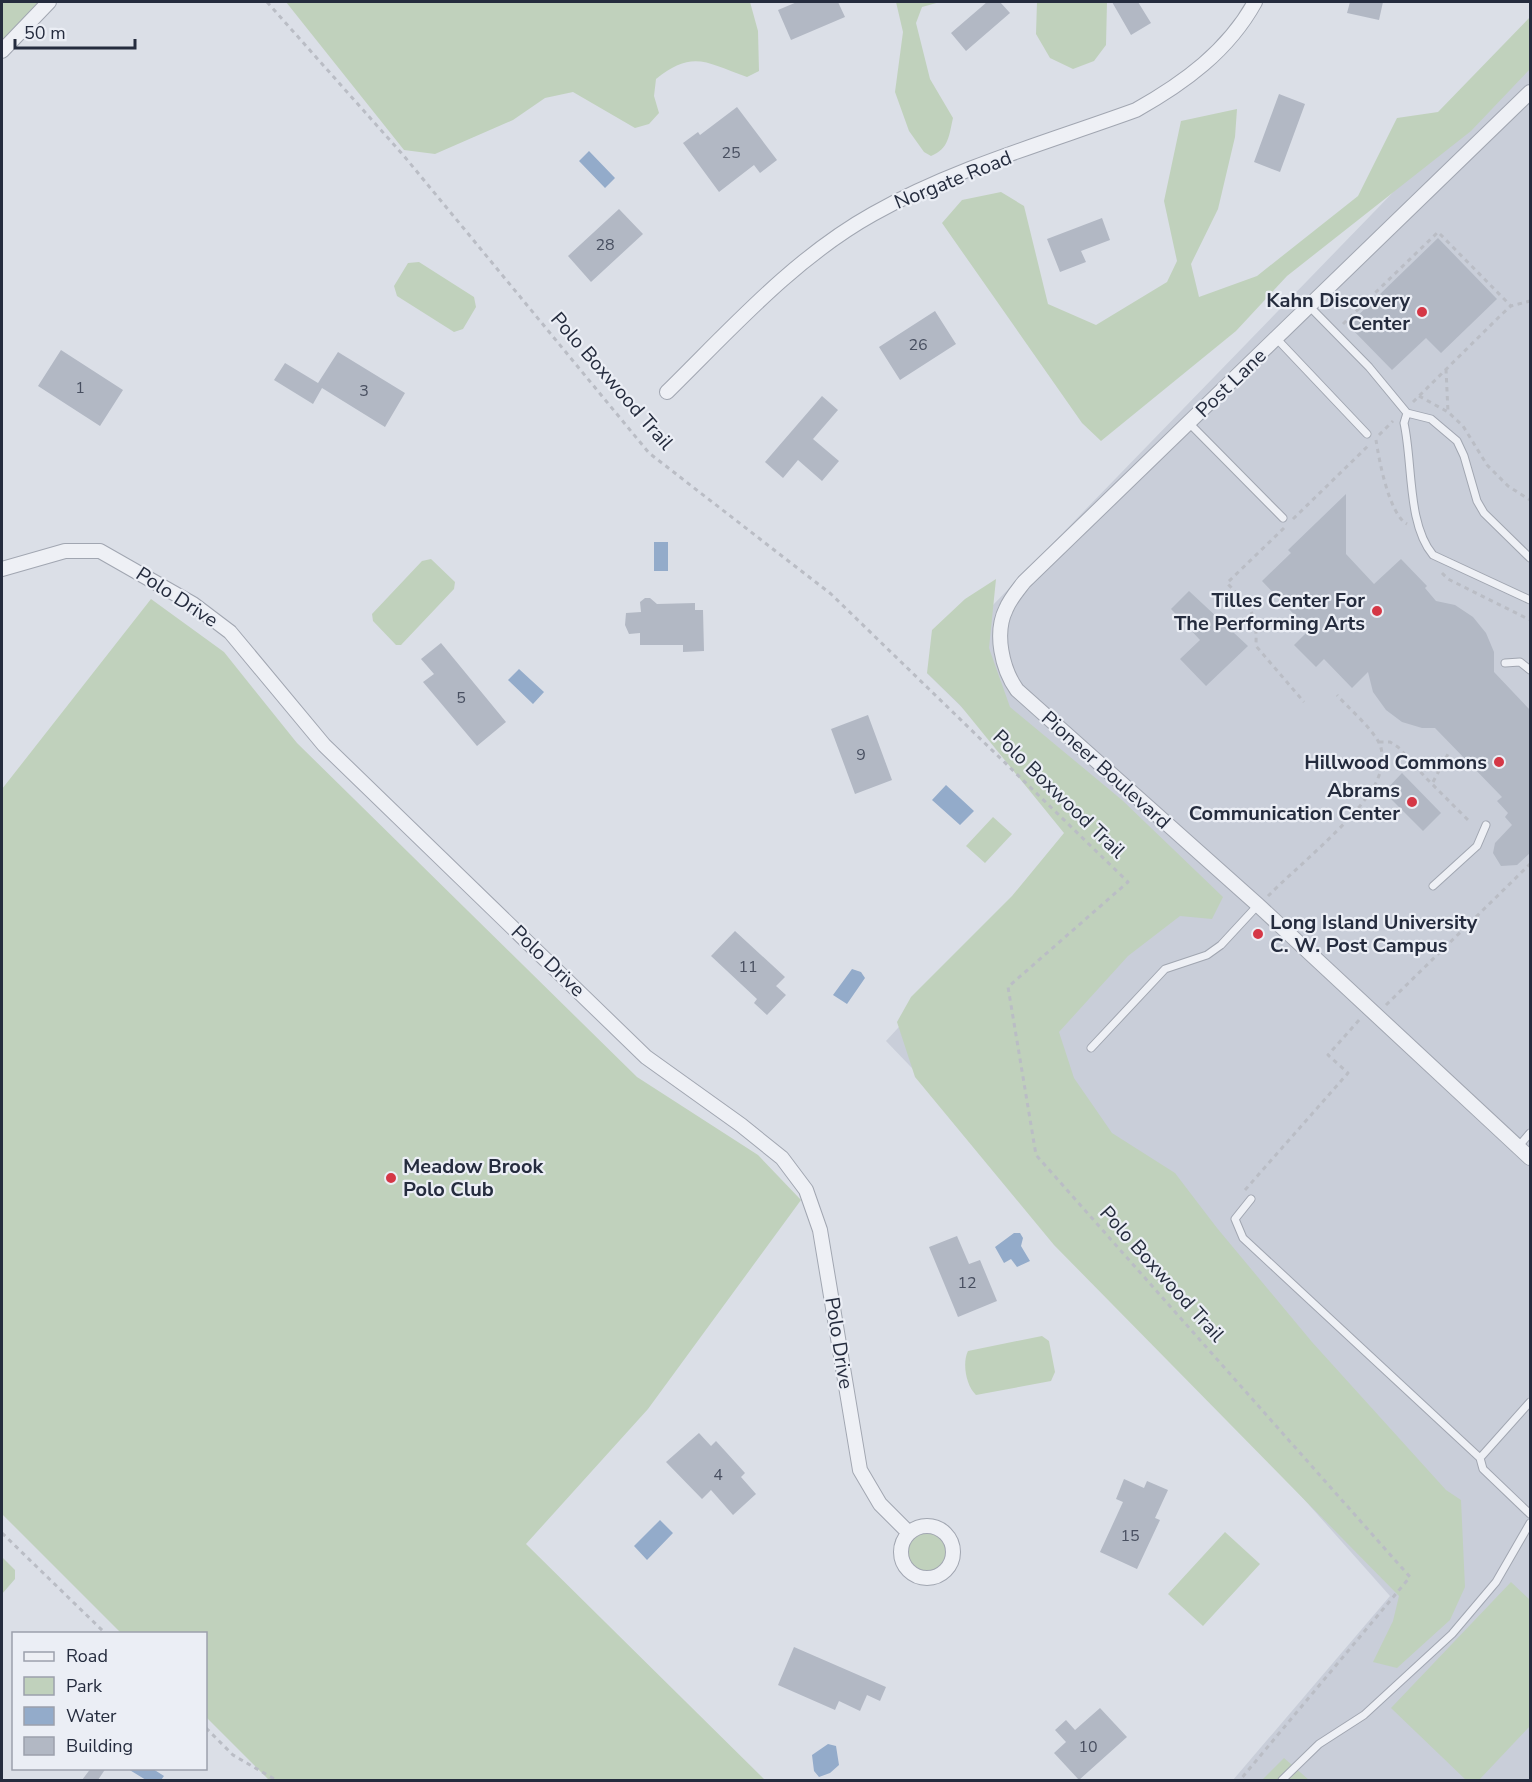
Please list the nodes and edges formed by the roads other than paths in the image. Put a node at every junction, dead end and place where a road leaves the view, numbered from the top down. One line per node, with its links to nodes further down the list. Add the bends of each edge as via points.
1 (49, 2): 3 (street)
2 (1256, 2): 7 (street, Norgate Road, via 1235,32 1195,74 1136,110 919,190 872,214 827,244 777,286)
3 (2, 51)
4 (1530, 92): 5 (street, Post Lane)
5 (1309, 306): 6 (street, Post Lane); 8 (lane, via 1370,367)
6 (1276, 338): 9 (street, Post Lane); 10 (lane)
7 (667, 392)
8 (1406, 411): 12 (lane, via 1431,419 1457,441 1484,513); 14 (lane, via 1404,423 1417,524 1423,543 1433,555)
9 (1189, 423): 11 (lane); 15 (street, Post Lane, via 1024,582 1005,610)
10 (1368, 434)
11 (1284, 518)
12 (1530, 558)
13 (2, 569): 30 (street, Polo Drive, via 65,551 100,551 193,604 230,632 324,745 646,1057 782,1158 806,1190 820,1230 860,1470 880,1504)
14 (1530, 600)
15 (1001, 634): 20 (street, Pioneer Boulevard, via 1003,662 1017,690)
16 (1505, 663): 17 (lane, via 1520,662)
17 (1530, 670)
18 (1486, 825): 19 (lane, via 1477,846)
19 (1433, 886)
20 (1258, 905): 21 (lane, via 1208,955 1165,969); 23 (street, Pioneer Boulevard)
21 (1091, 1048)
22 (1530, 1133): 23 (lane)
23 (1518, 1147): 24 (street, Pioneer Boulevard)
24 (1530, 1158)
25 (1251, 1198): 27 (lane, via 1235,1219 1243,1238)
26 (1530, 1402): 27 (lane)
27 (1480, 1458): 28 (lane, via 1483,1469)
28 (1530, 1514)
29 (1530, 1523): 31 (lane, via 1496,1582 1452,1634 1364,1715 1319,1744)
30 (909, 1533)
31 (1282, 1780)

